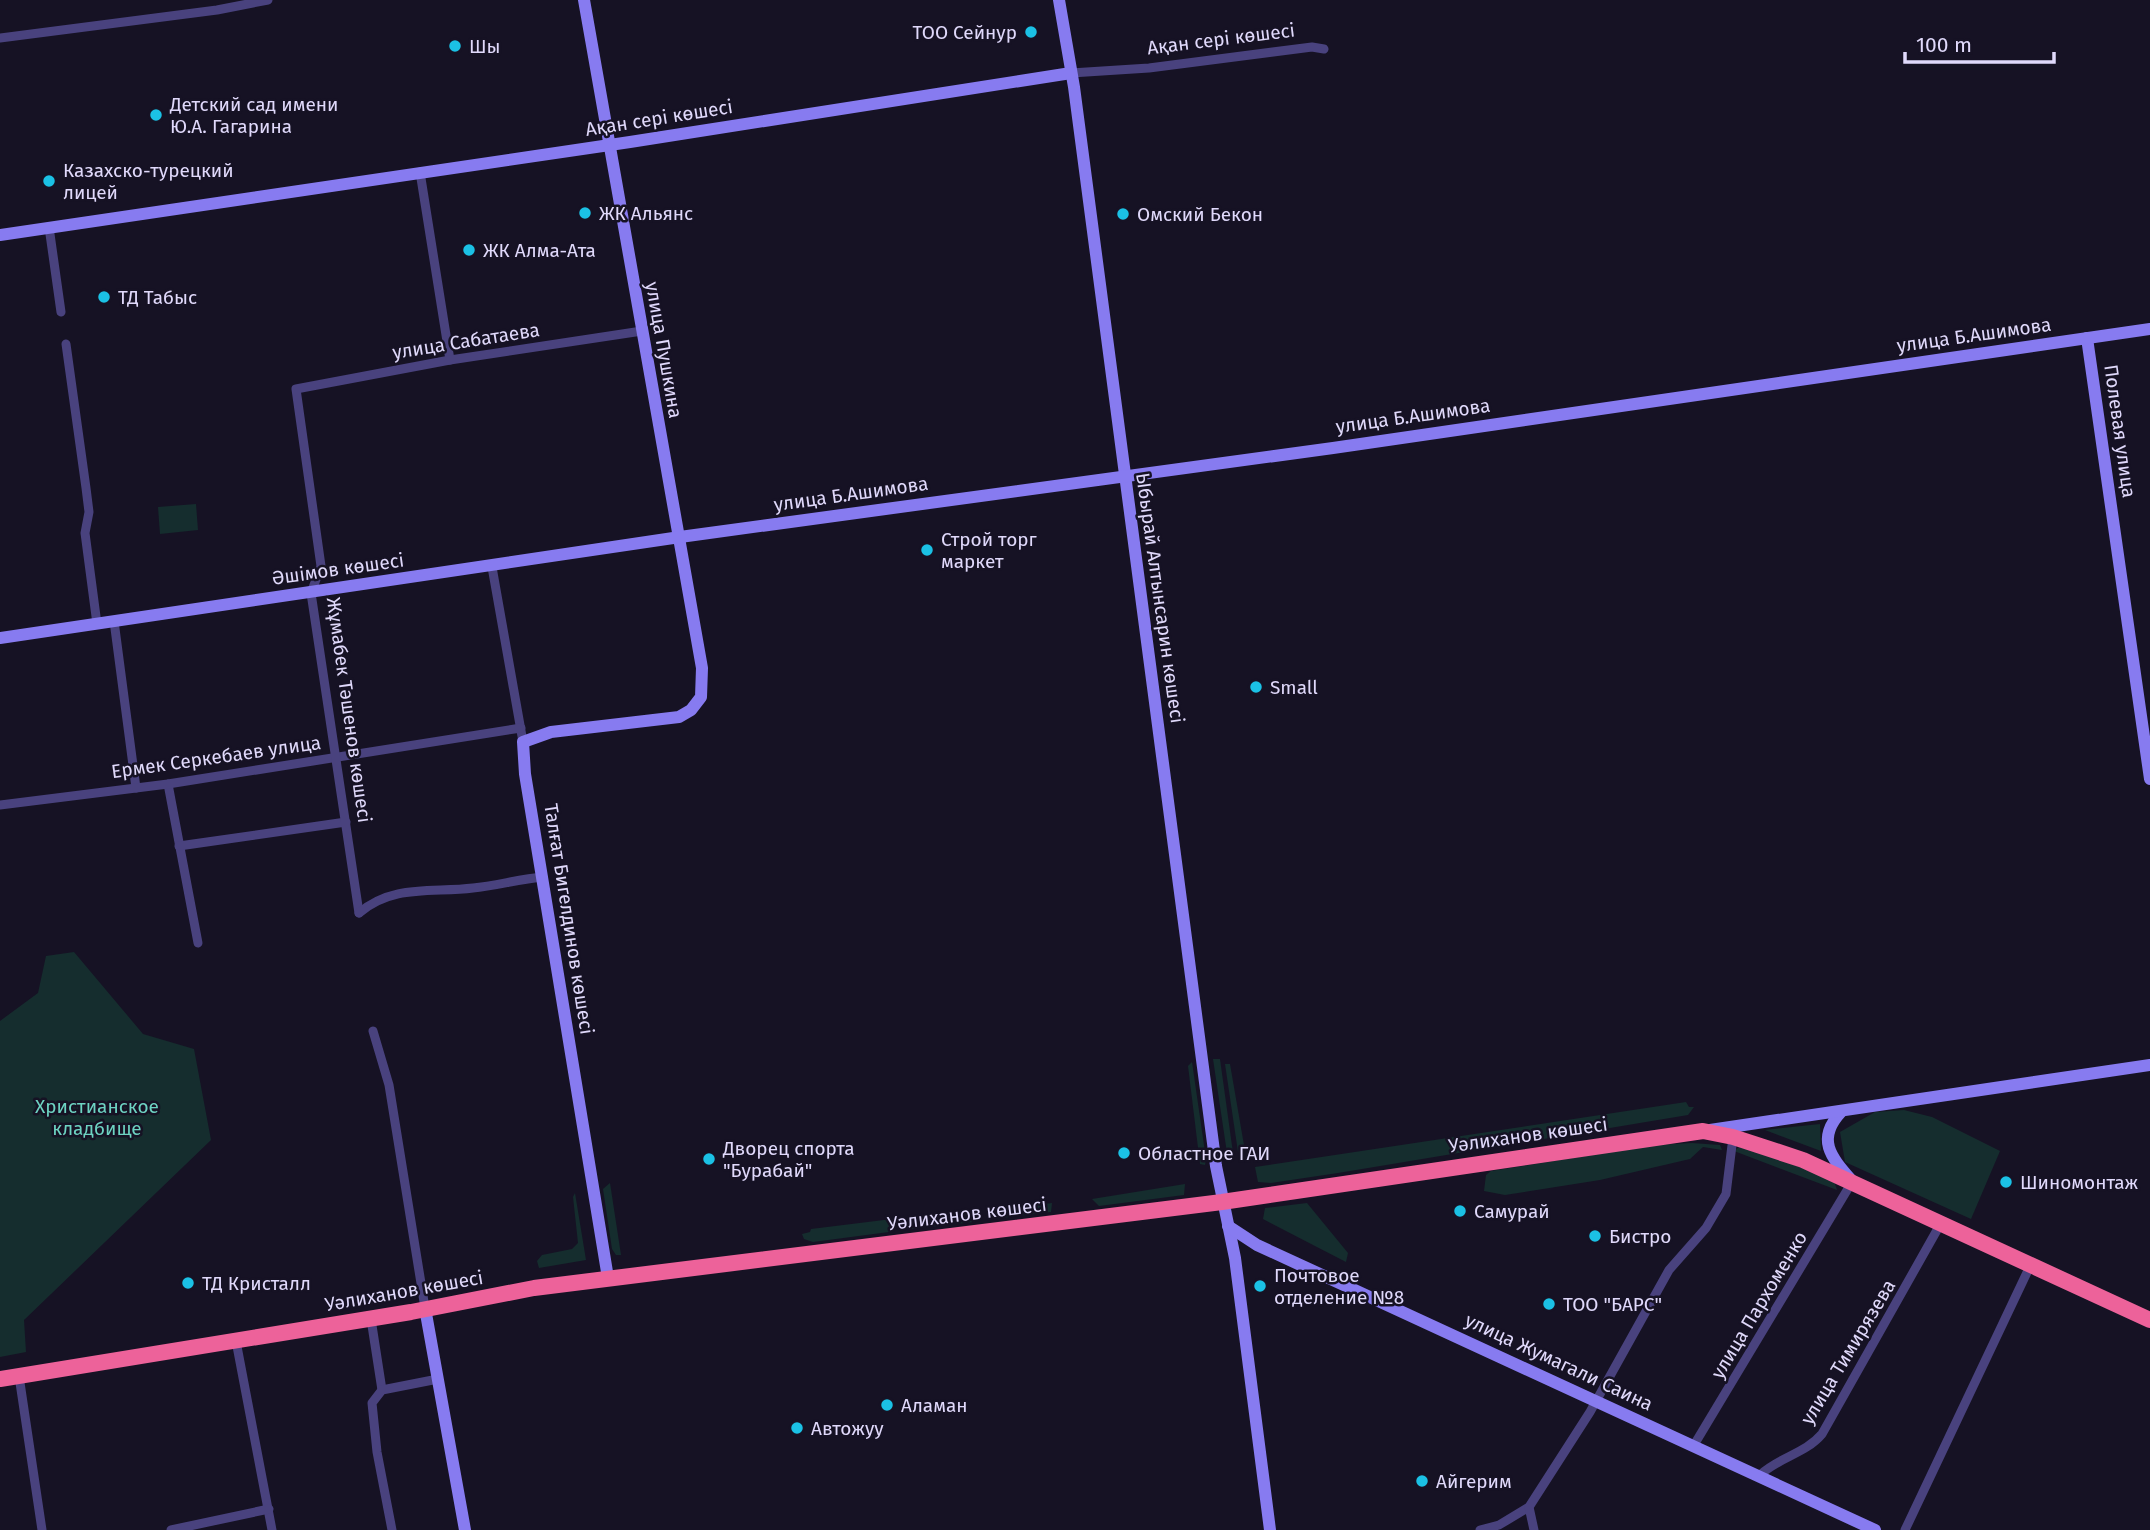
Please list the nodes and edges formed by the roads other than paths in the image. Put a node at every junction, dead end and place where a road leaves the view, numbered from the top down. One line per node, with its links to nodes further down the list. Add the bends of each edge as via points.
1 (268, 0): 4 (street)
2 (584, 0): 7 (street, улица Пушкина)
3 (1059, 0): 6 (street, Ыбырай Алтынсарин көшесі)
4 (0, 38)
5 (1324, 49): 6 (street, Ақан сері көшесі)
6 (1071, 73): 7 (street, Ақан сері көшесі); 18 (street, Ыбырай Алтынсарин көшесі)
7 (608, 145): 8 (street, Ақан сері көшесі); 13 (street, улица Пушкина)
8 (420, 172): 9 (street, Ақан сері көшесі); 16 (street)
9 (49, 228): 10 (street, Ақан сері көшесі); 11 (street)
10 (0, 234)
11 (61, 312)
12 (2150, 329): 14 (street, улица Б.Ашимова)
13 (642, 331): 16 (street, улица Сабатаева); 19 (street, улица Пушкина)
14 (2087, 338): 18 (street, улица Б.Ашимова); 28 (street, Полевая улица)
15 (66, 344): 23 (street, via 89,512 85,533)
16 (450, 360): 17 (street, улица Сабатаева)
17 (296, 388): 21 (street, Жұмабек Тәшенов көшесі, via 321,566)
18 (1124, 476): 19 (street, улица Б.Ашимова); 42 (street, Ыбырай Алтынсарин көшесі)
19 (680, 537): 20 (street, Әшімов көшесі); 26 (street, улица Пушкина, via 702,667 702,690 696,705 672,719 551,732)
20 (492, 567): 21 (street, Әшімов көшесі); 25 (street, Талғат Бигелдинов көшесі)
21 (311, 593): 22 (street, Әшімов көшесі); 27 (street, Жұмабек Тәшенов көшесі)
22 (114, 621): 23 (street, Әшімов көшесі); 30 (street)
23 (97, 624): 24 (street, Әшімов көшесі)
24 (0, 638)
25 (520, 728): 26 (street, Талғат Бигелдинов көшесі); 27 (street, Ермек Серкебаев улица)
26 (523, 742): 34 (street, Талғат Бигелдинов көшесі)
27 (337, 759): 29 (street, Ермек Серкебаев улица); 32 (street, Жұмабек Тәшенов көшесі)
28 (2150, 779)
29 (168, 784): 30 (street, Ермек Серкебаев улица); 33 (street)
30 (136, 788): 31 (street, Ермек Серкебаев улица)
31 (0, 805)
32 (346, 822): 33 (street); 34 (street, Жұмабек Тәшенов көшесі, via 359,913 377,899 397,892 472,888)
33 (179, 846): 35 (street)
34 (543, 877): 46 (street, Талғат Бигелдинов көшесі)
35 (198, 943)
36 (373, 1031): 47 (street, via 389,1085)
37 (2150, 1065): 38 (street, Уәлиханов көшесі)
38 (1841, 1112): 39 (street, Уәлиханов көшесі); 41 (street, via 1830,1126 1828,1145)
39 (1703, 1131): 40 (highway, Уәлиханов көшесі); 42 (highway, Уәлиханов көшесі)
40 (1733, 1137): 41 (highway, Уәлиханов көшесі, via 1787,1153); 55 (street, via 1726,1194 1706,1228 1669,1269)
41 (1852, 1182): 43 (highway, Уәлиханов көшесі); 56 (street, улица Пархоменко)
42 (1222, 1202): 44 (street, Ыбырай Алтынсарин көшесі); 46 (highway, Уәлиханов көшесі)
43 (1941, 1223): 45 (highway, Уәлиханов көшесі); 57 (street, улица Тимирязева, via 1822,1434)
44 (1228, 1226): 55 (street, улица Жумагали Саина, via 1257,1245); 65 (street, Ыбырай Алтынсарин көшесі)
45 (2031, 1264): 49 (highway, Уәлиханов көшесі); 69 (street)
46 (608, 1278): 47 (highway, Уәлиханов көшесі)
47 (425, 1308): 48 (highway, Уәлиханов көшесі); 52 (highway); 53 (street)
48 (371, 1319): 50 (highway, Уәлиханов көшесі); 54 (street)
49 (2150, 1320)
50 (236, 1341): 51 (highway, Уәлиханов көшесі); 59 (street)
51 (19, 1376): 52 (highway); 60 (street)
52 (0, 1377)
53 (438, 1380): 54 (street); 64 (street)
54 (382, 1390): 63 (street, via 372,1403)
55 (1595, 1399): 56 (street, улица Жумагали Саина); 58 (street)
56 (1694, 1446): 57 (street, улица Жумагали Саина)
57 (1760, 1475): 68 (street, улица Жумагали Саина)
58 (1529, 1507): 66 (street, via 1499,1525); 67 (street)
59 (270, 1509): 61 (street); 62 (street)
60 (42, 1530)
61 (171, 1530)
62 (272, 1530)
63 (392, 1530)
64 (465, 1530)
65 (1270, 1530)
66 (1480, 1530)
67 (1534, 1530)
68 (1875, 1530)
69 (1905, 1530)

